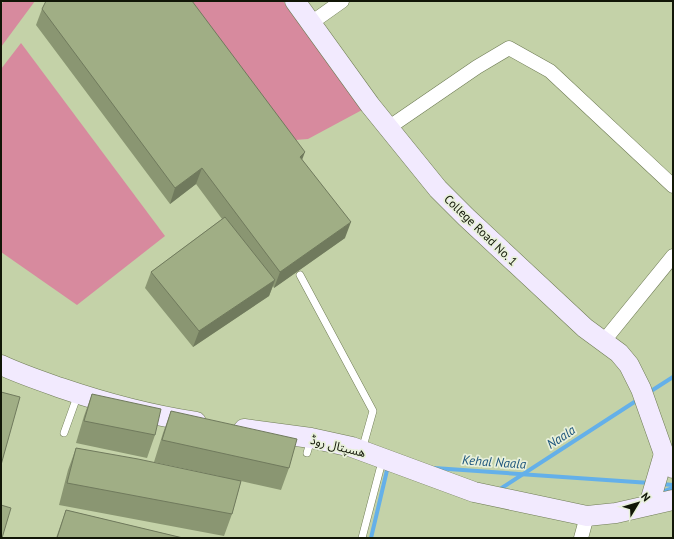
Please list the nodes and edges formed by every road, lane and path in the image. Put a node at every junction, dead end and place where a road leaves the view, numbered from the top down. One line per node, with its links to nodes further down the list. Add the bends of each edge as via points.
1 (295, 1): 3 (main road, College Road No. 1)
2 (342, 1): 3 (street)
3 (311, 23): 4 (main road, College Road No. 1)
4 (388, 128): 5 (street, via 509,48 550,71); 8 (main road, College Road No. 1, via 438,189 466,217)
5 (673, 186)
6 (673, 256): 8 (street)
7 (300, 274): 12 (lane, via 373,411)
8 (603, 342): 13 (main road, College Road No. 1, via 619,353 629,365 641,389)
9 (1, 365): 10 (main road, ھسپتال روڈ)
10 (78, 394): 11 (lane); 12 (main road, ھسپتال روڈ, via 174,419 221,426 309,446 352,447)
11 (64, 433)
12 (362, 450): 14 (main road, ھسپتال روڈ)
13 (668, 461): 16 (main road)
14 (385, 465): 17 (main road, ھسپتال روڈ, via 416,470 474,492); 18 (lane)
15 (673, 500): 16 (main road, ھسپتال روڈ)
16 (649, 505): 17 (main road, ھسپتال روڈ, via 616,513)
17 (586, 516): 19 (street)
18 (362, 538)
19 (581, 538)

